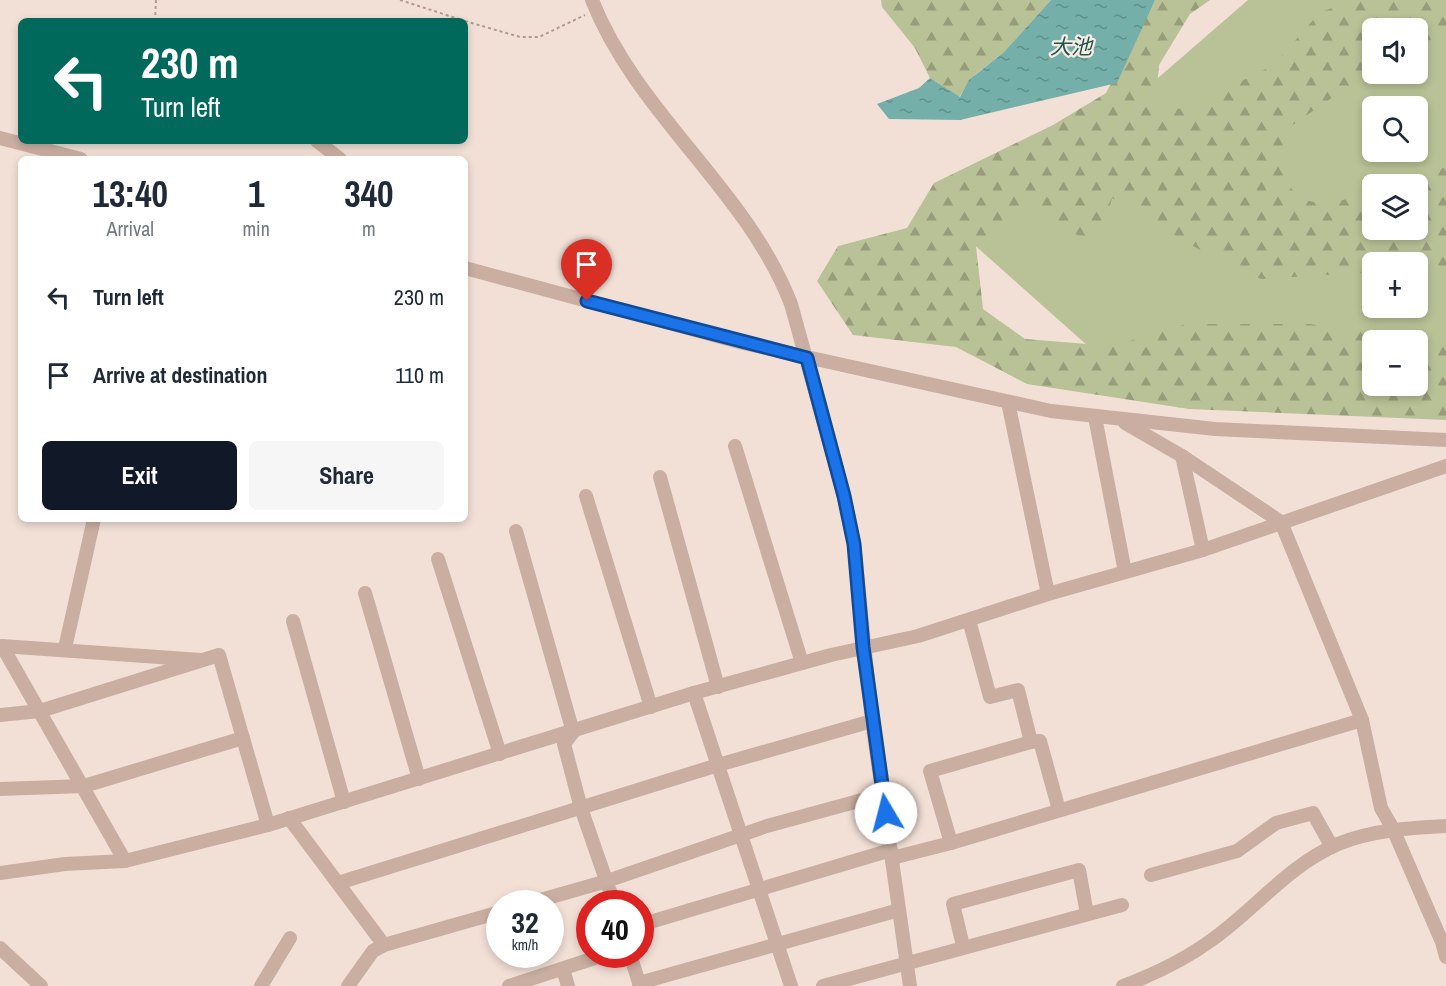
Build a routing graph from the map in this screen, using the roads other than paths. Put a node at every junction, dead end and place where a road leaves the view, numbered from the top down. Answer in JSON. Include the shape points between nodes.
{"nodes":[{"id":1,"x":594,"y":5,"type":"edge"},
{"id":2,"x":0,"y":138,"type":"edge"},
{"id":3,"x":18,"y":143,"type":"edge"},
{"id":4,"x":23,"y":144,"type":"edge"},
{"id":5,"x":321,"y":144,"type":"edge"},
{"id":6,"x":69,"y":156,"type":"edge"},
{"id":7,"x":336,"y":156,"type":"edge"},
{"id":8,"x":468,"y":269,"type":"edge"},
{"id":9,"x":807,"y":358,"type":"junction"},
{"id":10,"x":1008,"y":402,"type":"junction"},
{"id":11,"x":1095,"y":417,"type":"junction"},
{"id":12,"x":1120,"y":420,"type":"junction"},
{"id":13,"x":1446,"y":440,"type":"edge"},
{"id":14,"x":735,"y":446,"type":"dead end"},
{"id":15,"x":1182,"y":456,"type":"junction"},
{"id":16,"x":1446,"y":466,"type":"edge"},
{"id":17,"x":660,"y":477,"type":"dead end"},
{"id":18,"x":586,"y":496,"type":"dead end"},
{"id":19,"x":93,"y":522,"type":"edge"},
{"id":20,"x":1281,"y":522,"type":"junction"},
{"id":21,"x":516,"y":531,"type":"dead end"},
{"id":22,"x":1203,"y":550,"type":"junction"},
{"id":23,"x":438,"y":560,"type":"dead end"},
{"id":24,"x":1125,"y":572,"type":"junction"},
{"id":25,"x":365,"y":593,"type":"dead end"},
{"id":26,"x":1048,"y":594,"type":"junction"},
{"id":27,"x":969,"y":620,"type":"junction"},
{"id":28,"x":293,"y":621,"type":"dead end"},
{"id":29,"x":1,"y":646,"type":"edge"},
{"id":30,"x":863,"y":647,"type":"junction"},
{"id":31,"x":65,"y":648,"type":"junction"},
{"id":32,"x":201,"y":660,"type":"junction"},
{"id":33,"x":801,"y":663,"type":"junction"},
{"id":34,"x":718,"y":687,"type":"junction"},
{"id":35,"x":694,"y":693,"type":"junction"},
{"id":36,"x":651,"y":707,"type":"junction"},
{"id":37,"x":40,"y":711,"type":"junction"},
{"id":38,"x":0,"y":714,"type":"edge"},
{"id":39,"x":1362,"y":720,"type":"junction"},
{"id":40,"x":872,"y":721,"type":"junction"},
{"id":41,"x":573,"y":732,"type":"junction"},
{"id":42,"x":243,"y":738,"type":"junction"},
{"id":43,"x":1031,"y":742,"type":"junction"},
{"id":44,"x":500,"y":754,"type":"junction"},
{"id":45,"x":718,"y":765,"type":"junction"},
{"id":46,"x":419,"y":779,"type":"junction"},
{"id":47,"x":84,"y":786,"type":"junction"},
{"id":48,"x":0,"y":789,"type":"edge"},
{"id":49,"x":884,"y":794,"type":"junction"},
{"id":50,"x":345,"y":802,"type":"junction"},
{"id":51,"x":581,"y":808,"type":"junction"},
{"id":52,"x":1059,"y":810,"type":"junction"},
{"id":53,"x":290,"y":818,"type":"junction"},
{"id":54,"x":268,"y":825,"type":"junction"},
{"id":55,"x":1446,"y":826,"type":"edge"},
{"id":56,"x":1394,"y":829,"type":"junction"},
{"id":57,"x":741,"y":836,"type":"junction"},
{"id":58,"x":951,"y":843,"type":"junction"},
{"id":59,"x":1332,"y":847,"type":"junction"},
{"id":60,"x":891,"y":854,"type":"junction"},
{"id":61,"x":125,"y":861,"type":"junction"},
{"id":62,"x":0,"y":873,"type":"edge"},
{"id":63,"x":1151,"y":875,"type":"dead end"},
{"id":64,"x":607,"y":881,"type":"junction"},
{"id":65,"x":338,"y":883,"type":"junction"},
{"id":66,"x":759,"y":888,"type":"junction"},
{"id":67,"x":610,"y":890,"type":"edge"},
{"id":68,"x":564,"y":893,"type":"edge"},
{"id":69,"x":1122,"y":905,"type":"dead end"},
{"id":70,"x":899,"y":910,"type":"junction"},
{"id":71,"x":1087,"y":914,"type":"junction"},
{"id":72,"x":486,"y":916,"type":"edge"},
{"id":73,"x":654,"y":921,"type":"edge"},
{"id":74,"x":290,"y":938,"type":"dead end"},
{"id":75,"x":777,"y":943,"type":"junction"},
{"id":76,"x":384,"y":945,"type":"junction"},
{"id":77,"x":963,"y":946,"type":"junction"},
{"id":78,"x":0,"y":948,"type":"edge"},
{"id":79,"x":1446,"y":957,"type":"edge"},
{"id":80,"x":908,"y":963,"type":"junction"},
{"id":81,"x":576,"y":964,"type":"edge"},
{"id":82,"x":635,"y":968,"type":"edge"},
{"id":83,"x":562,"y":969,"type":"junction"},
{"id":84,"x":640,"y":985,"type":"edge"},
{"id":85,"x":41,"y":986,"type":"edge"},
{"id":86,"x":261,"y":986,"type":"edge"},
{"id":87,"x":348,"y":986,"type":"edge"},
{"id":88,"x":509,"y":986,"type":"edge"},
{"id":89,"x":568,"y":986,"type":"edge"},
{"id":90,"x":791,"y":986,"type":"edge"},
{"id":91,"x":823,"y":986,"type":"edge"},
{"id":92,"x":910,"y":986,"type":"edge"},
{"id":93,"x":1124,"y":986,"type":"edge"}],
"edges":[{"from":1,"to":9,"type":"street","via":[[630,70],[752,229],[771,260],[791,304]]},
{"from":2,"to":3,"type":"street"},
{"from":4,"to":6,"type":"street"},
{"from":5,"to":7,"type":"street"},
{"from":8,"to":9,"type":"street"},
{"from":9,"to":10,"type":"street"},
{"from":9,"to":30,"type":"street","via":[[854,544]]},
{"from":10,"to":11,"type":"street"},
{"from":10,"to":26,"type":"street"},
{"from":11,"to":12,"type":"street"},
{"from":11,"to":24,"type":"street"},
{"from":12,"to":13,"type":"street","via":[[1215,429]]},
{"from":12,"to":15,"type":"street"},
{"from":14,"to":33,"type":"street"},
{"from":15,"to":20,"type":"street"},
{"from":15,"to":22,"type":"street"},
{"from":16,"to":20,"type":"street"},
{"from":17,"to":34,"type":"street"},
{"from":18,"to":36,"type":"street"},
{"from":19,"to":31,"type":"street"},
{"from":20,"to":22,"type":"street"},
{"from":20,"to":39,"type":"street"},
{"from":21,"to":41,"type":"street"},
{"from":22,"to":24,"type":"street"},
{"from":23,"to":44,"type":"street"},
{"from":24,"to":26,"type":"street"},
{"from":25,"to":46,"type":"street"},
{"from":26,"to":27,"type":"street"},
{"from":27,"to":30,"type":"street"},
{"from":27,"to":43,"type":"street","via":[[990,697],[1018,690]]},
{"from":28,"to":50,"type":"street"},
{"from":29,"to":31,"type":"street"},
{"from":29,"to":37,"type":"street"},
{"from":30,"to":33,"type":"street"},
{"from":30,"to":40,"type":"street"},
{"from":31,"to":32,"type":"street"},
{"from":32,"to":37,"type":"street"},
{"from":32,"to":42,"type":"street","via":[[219,655]]},
{"from":33,"to":34,"type":"street"},
{"from":34,"to":35,"type":"street"},
{"from":35,"to":36,"type":"street"},
{"from":35,"to":45,"type":"street"},
{"from":36,"to":41,"type":"street"},
{"from":37,"to":38,"type":"street"},
{"from":37,"to":47,"type":"street"},
{"from":39,"to":52,"type":"street"},
{"from":39,"to":56,"type":"street","via":[[1381,808]]},
{"from":40,"to":45,"type":"street"},
{"from":40,"to":49,"type":"street"},
{"from":41,"to":44,"type":"street"},
{"from":41,"to":51,"type":"street","via":[[564,744]]},
{"from":42,"to":47,"type":"street"},
{"from":42,"to":54,"type":"street"},
{"from":43,"to":52,"type":"street","via":[[1040,741]]},
{"from":43,"to":58,"type":"street","via":[[930,771]]},
{"from":44,"to":46,"type":"street"},
{"from":45,"to":51,"type":"street"},
{"from":45,"to":57,"type":"street"},
{"from":46,"to":50,"type":"street"},
{"from":47,"to":48,"type":"street"},
{"from":47,"to":61,"type":"street"},
{"from":49,"to":57,"type":"street"},
{"from":49,"to":60,"type":"street"},
{"from":50,"to":53,"type":"street"},
{"from":51,"to":64,"type":"street"},
{"from":51,"to":65,"type":"street"},
{"from":52,"to":58,"type":"street"},
{"from":53,"to":54,"type":"street"},
{"from":53,"to":65,"type":"street"},
{"from":54,"to":61,"type":"street"},
{"from":55,"to":56,"type":"street"},
{"from":56,"to":59,"type":"street"},
{"from":56,"to":79,"type":"street"},
{"from":57,"to":64,"type":"street"},
{"from":57,"to":66,"type":"street"},
{"from":58,"to":60,"type":"street"},
{"from":59,"to":63,"type":"street","via":[[1313,813],[1276,823],[1237,851]]},
{"from":59,"to":93,"type":"street","via":[[1287,877],[1214,938],[1148,977]]},
{"from":60,"to":66,"type":"street"},
{"from":60,"to":70,"type":"street"},
{"from":61,"to":62,"type":"street"},
{"from":64,"to":67,"type":"street"},
{"from":64,"to":68,"type":"street"},
{"from":65,"to":76,"type":"street"},
{"from":66,"to":73,"type":"street"},
{"from":66,"to":75,"type":"street"},
{"from":69,"to":71,"type":"street"},
{"from":70,"to":75,"type":"street"},
{"from":70,"to":80,"type":"street"},
{"from":71,"to":77,"type":"street"},
{"from":71,"to":77,"type":"street","via":[[1079,870],[952,904]]},
{"from":72,"to":76,"type":"street"},
{"from":74,"to":86,"type":"street"},
{"from":75,"to":84,"type":"street"},
{"from":75,"to":90,"type":"street"},
{"from":76,"to":87,"type":"street","via":[[373,951]]},
{"from":77,"to":80,"type":"street"},
{"from":78,"to":85,"type":"street"},
{"from":80,"to":91,"type":"street"},
{"from":80,"to":92,"type":"street"},
{"from":81,"to":83,"type":"street"},
{"from":82,"to":84,"type":"street"},
{"from":83,"to":88,"type":"street"},
{"from":83,"to":89,"type":"street"}]}
